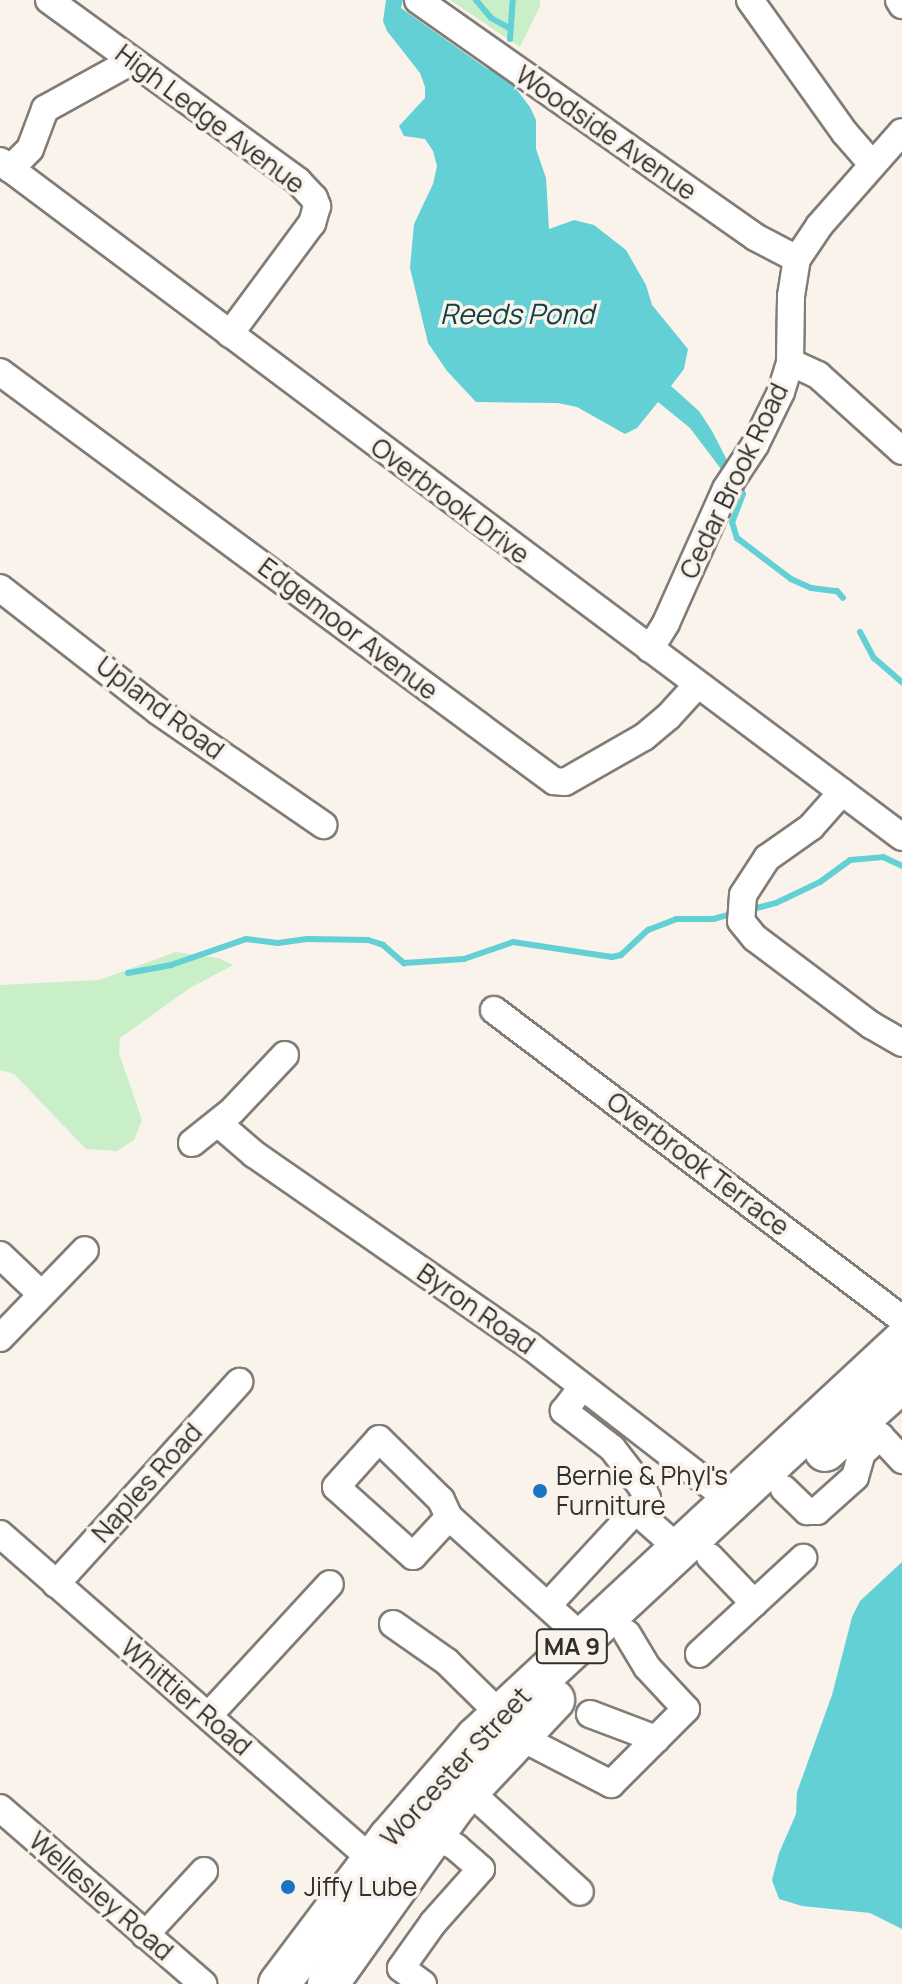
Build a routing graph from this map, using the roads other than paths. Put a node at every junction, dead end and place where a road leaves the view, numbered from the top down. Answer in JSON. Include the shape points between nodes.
{"nodes":[{"id":1,"x":49,"y":0,"type":"edge"},
{"id":2,"x":418,"y":0,"type":"edge"},
{"id":3,"x":750,"y":0,"type":"edge"},
{"id":4,"x":132,"y":61,"type":"junction"},
{"id":5,"x":902,"y":132,"type":"edge"},
{"id":6,"x":871,"y":163,"type":"junction"},
{"id":7,"x":5,"y":165,"type":"edge"},
{"id":8,"x":797,"y":259,"type":"junction"},
{"id":9,"x":230,"y":334,"type":"junction"},
{"id":10,"x":790,"y":362,"type":"junction"},
{"id":11,"x":0,"y":372,"type":"edge"},
{"id":12,"x":902,"y":451,"type":"edge"},
{"id":13,"x":3,"y":597,"type":"edge"},
{"id":14,"x":650,"y":649,"type":"junction"},
{"id":15,"x":697,"y":685,"type":"junction"},
{"id":16,"x":842,"y":792,"type":"junction"},
{"id":17,"x":323,"y":825,"type":"dead end"},
{"id":18,"x":902,"y":837,"type":"edge"},
{"id":19,"x":494,"y":1010,"type":"dead end"},
{"id":20,"x":902,"y":1043,"type":"edge"},
{"id":21,"x":285,"y":1055,"type":"dead end"},
{"id":22,"x":218,"y":1123,"type":"junction"},
{"id":23,"x":192,"y":1143,"type":"dead end"},
{"id":24,"x":85,"y":1250,"type":"dead end"},
{"id":25,"x":0,"y":1255,"type":"edge"},
{"id":26,"x":40,"y":1293,"type":"junction"},
{"id":27,"x":902,"y":1319,"type":"edge"},
{"id":28,"x":0,"y":1338,"type":"edge"},
{"id":29,"x":902,"y":1342,"type":"edge"},
{"id":30,"x":239,"y":1382,"type":"dead end"},
{"id":31,"x":902,"y":1382,"type":"edge"},
{"id":32,"x":582,"y":1387,"type":"junction"},
{"id":33,"x":627,"y":1421,"type":"junction"},
{"id":34,"x":871,"y":1427,"type":"junction"},
{"id":35,"x":609,"y":1445,"type":"junction"},
{"id":36,"x":902,"y":1460,"type":"edge"},
{"id":37,"x":784,"y":1489,"type":"junction"},
{"id":38,"x":731,"y":1501,"type":"junction"},
{"id":39,"x":636,"y":1511,"type":"junction"},
{"id":40,"x":449,"y":1517,"type":"junction"},
{"id":41,"x":0,"y":1534,"type":"edge"},
{"id":42,"x":694,"y":1553,"type":"junction"},
{"id":43,"x":803,"y":1558,"type":"dead end"},
{"id":44,"x":56,"y":1584,"type":"junction"},
{"id":45,"x":330,"y":1584,"type":"dead end"},
{"id":46,"x":754,"y":1603,"type":"junction"},
{"id":47,"x":549,"y":1604,"type":"junction"},
{"id":48,"x":393,"y":1624,"type":"dead end"},
{"id":49,"x":627,"y":1634,"type":"junction"},
{"id":50,"x":582,"y":1637,"type":"junction"},
{"id":51,"x":699,"y":1654,"type":"dead end"},
{"id":52,"x":590,"y":1714,"type":"dead end"},
{"id":53,"x":209,"y":1715,"type":"junction"},
{"id":54,"x":509,"y":1725,"type":"junction"},
{"id":55,"x":656,"y":1739,"type":"junction"},
{"id":56,"x":468,"y":1790,"type":"junction"},
{"id":57,"x":0,"y":1808,"type":"edge"},
{"id":58,"x":432,"y":1835,"type":"junction"},
{"id":59,"x":372,"y":1860,"type":"junction"},
{"id":60,"x":204,"y":1871,"type":"dead end"},
{"id":61,"x":580,"y":1892,"type":"dead end"},
{"id":62,"x":145,"y":1935,"type":"junction"},
{"id":63,"x":203,"y":1984,"type":"edge"},
{"id":64,"x":279,"y":1984,"type":"edge"},
{"id":65,"x":328,"y":1984,"type":"edge"},
{"id":66,"x":423,"y":1984,"type":"edge"}],
"edges":[{"from":1,"to":4,"type":"street","name":"High Ledge Avenue"},
{"from":2,"to":8,"type":"street","name":"Woodside Avenue","via":[[755,237]]},
{"from":3,"to":6,"type":"street"},
{"from":4,"to":7,"type":"street","via":[[45,109],[30,149]]},
{"from":4,"to":9,"type":"street","name":"High Ledge Avenue","via":[[298,181],[317,206],[312,223]]},
{"from":5,"to":6,"type":"street"},
{"from":6,"to":8,"type":"street"},
{"from":7,"to":9,"type":"street","name":"Overbrook Drive"},
{"from":8,"to":10,"type":"street","name":"Cedar Brook Road"},
{"from":9,"to":14,"type":"street","name":"Overbrook Drive"},
{"from":10,"to":12,"type":"street","via":[[818,375]]},
{"from":10,"to":14,"type":"street","name":"Cedar Brook Road","via":[[774,410],[726,489]]},
{"from":11,"to":15,"type":"street","name":"Edgemoor Avenue","via":[[554,781],[565,782],[644,737]]},
{"from":13,"to":17,"type":"street","name":"Upland Road"},
{"from":14,"to":15,"type":"street","name":"Overbrook Drive"},
{"from":15,"to":16,"type":"street","name":"Overbrook Drive"},
{"from":16,"to":18,"type":"street","name":"Overbrook Drive"},
{"from":16,"to":20,"type":"street","via":[[811,827],[767,858],[743,895],[741,921],[755,938]]},
{"from":19,"to":27,"type":"street","name":"Overbrook Terrace"},
{"from":21,"to":22,"type":"street"},
{"from":22,"to":23,"type":"street"},
{"from":22,"to":32,"type":"street","name":"Byron Road"},
{"from":24,"to":26,"type":"street"},
{"from":25,"to":26,"type":"street"},
{"from":26,"to":28,"type":"street"},
{"from":29,"to":38,"type":"highway","name":"Worcester Street","number":"MA 9"},
{"from":30,"to":44,"type":"street","name":"Naples Road"},
{"from":31,"to":34,"type":"highway","name":"Worcester Street","number":"MA 9"},
{"from":32,"to":33,"type":"street","name":"Byron Road"},
{"from":32,"to":35,"type":"street","via":[[564,1411]]},
{"from":33,"to":35,"type":"street"},
{"from":33,"to":38,"type":"street","name":"Byron Road"},
{"from":34,"to":36,"type":"street"},
{"from":34,"to":37,"type":"highway","name":"Worcester Street","number":"MA 9"},
{"from":34,"to":37,"type":"street","via":[[855,1477],[817,1511],[807,1511]]},
{"from":35,"to":39,"type":"street","via":[[647,1494]]},
{"from":37,"to":42,"type":"highway","name":"Worcester Street","number":"MA 9"},
{"from":38,"to":42,"type":"highway","name":"Worcester Street","number":"MA 9"},
{"from":39,"to":42,"type":"street"},
{"from":39,"to":47,"type":"street"},
{"from":40,"to":40,"type":"street","via":[[413,1556],[336,1487],[379,1439],[441,1500]]},
{"from":40,"to":47,"type":"street"},
{"from":41,"to":44,"type":"street","name":"Whittier Road"},
{"from":42,"to":46,"type":"street"},
{"from":42,"to":49,"type":"highway","name":"Worcester Street","number":"MA 9"},
{"from":42,"to":50,"type":"highway","name":"Worcester Street","number":"MA 9"},
{"from":43,"to":46,"type":"street"},
{"from":44,"to":53,"type":"street","name":"Whittier Road"},
{"from":45,"to":53,"type":"street"},
{"from":46,"to":51,"type":"street"},
{"from":47,"to":50,"type":"street"},
{"from":48,"to":54,"type":"street","via":[[447,1662]]},
{"from":49,"to":54,"type":"highway","name":"Worcester Street","number":"MA 9"},
{"from":49,"to":55,"type":"street","via":[[647,1667],[686,1709]]},
{"from":50,"to":54,"type":"highway","name":"Worcester Street","number":"MA 9"},
{"from":52,"to":55,"type":"street"},
{"from":53,"to":59,"type":"street","name":"Whittier Road"},
{"from":54,"to":55,"type":"street","via":[[611,1784]]},
{"from":54,"to":56,"type":"highway","name":"Worcester Street","number":"MA 9"},
{"from":54,"to":59,"type":"highway","name":"Worcester Street","number":"MA 9","via":[[430,1789]]},
{"from":56,"to":58,"type":"highway","name":"Worcester Street","number":"MA 9"},
{"from":56,"to":61,"type":"street"},
{"from":57,"to":62,"type":"street","name":"Wellesley Road"},
{"from":58,"to":65,"type":"highway","name":"Worcester Street","number":"MA 9"},
{"from":58,"to":66,"type":"street","via":[[481,1869],[401,1968]]},
{"from":59,"to":64,"type":"highway","name":"Worcester Street","number":"MA 9"},
{"from":60,"to":62,"type":"street"},
{"from":62,"to":63,"type":"street","name":"Wellesley Road"}]}
